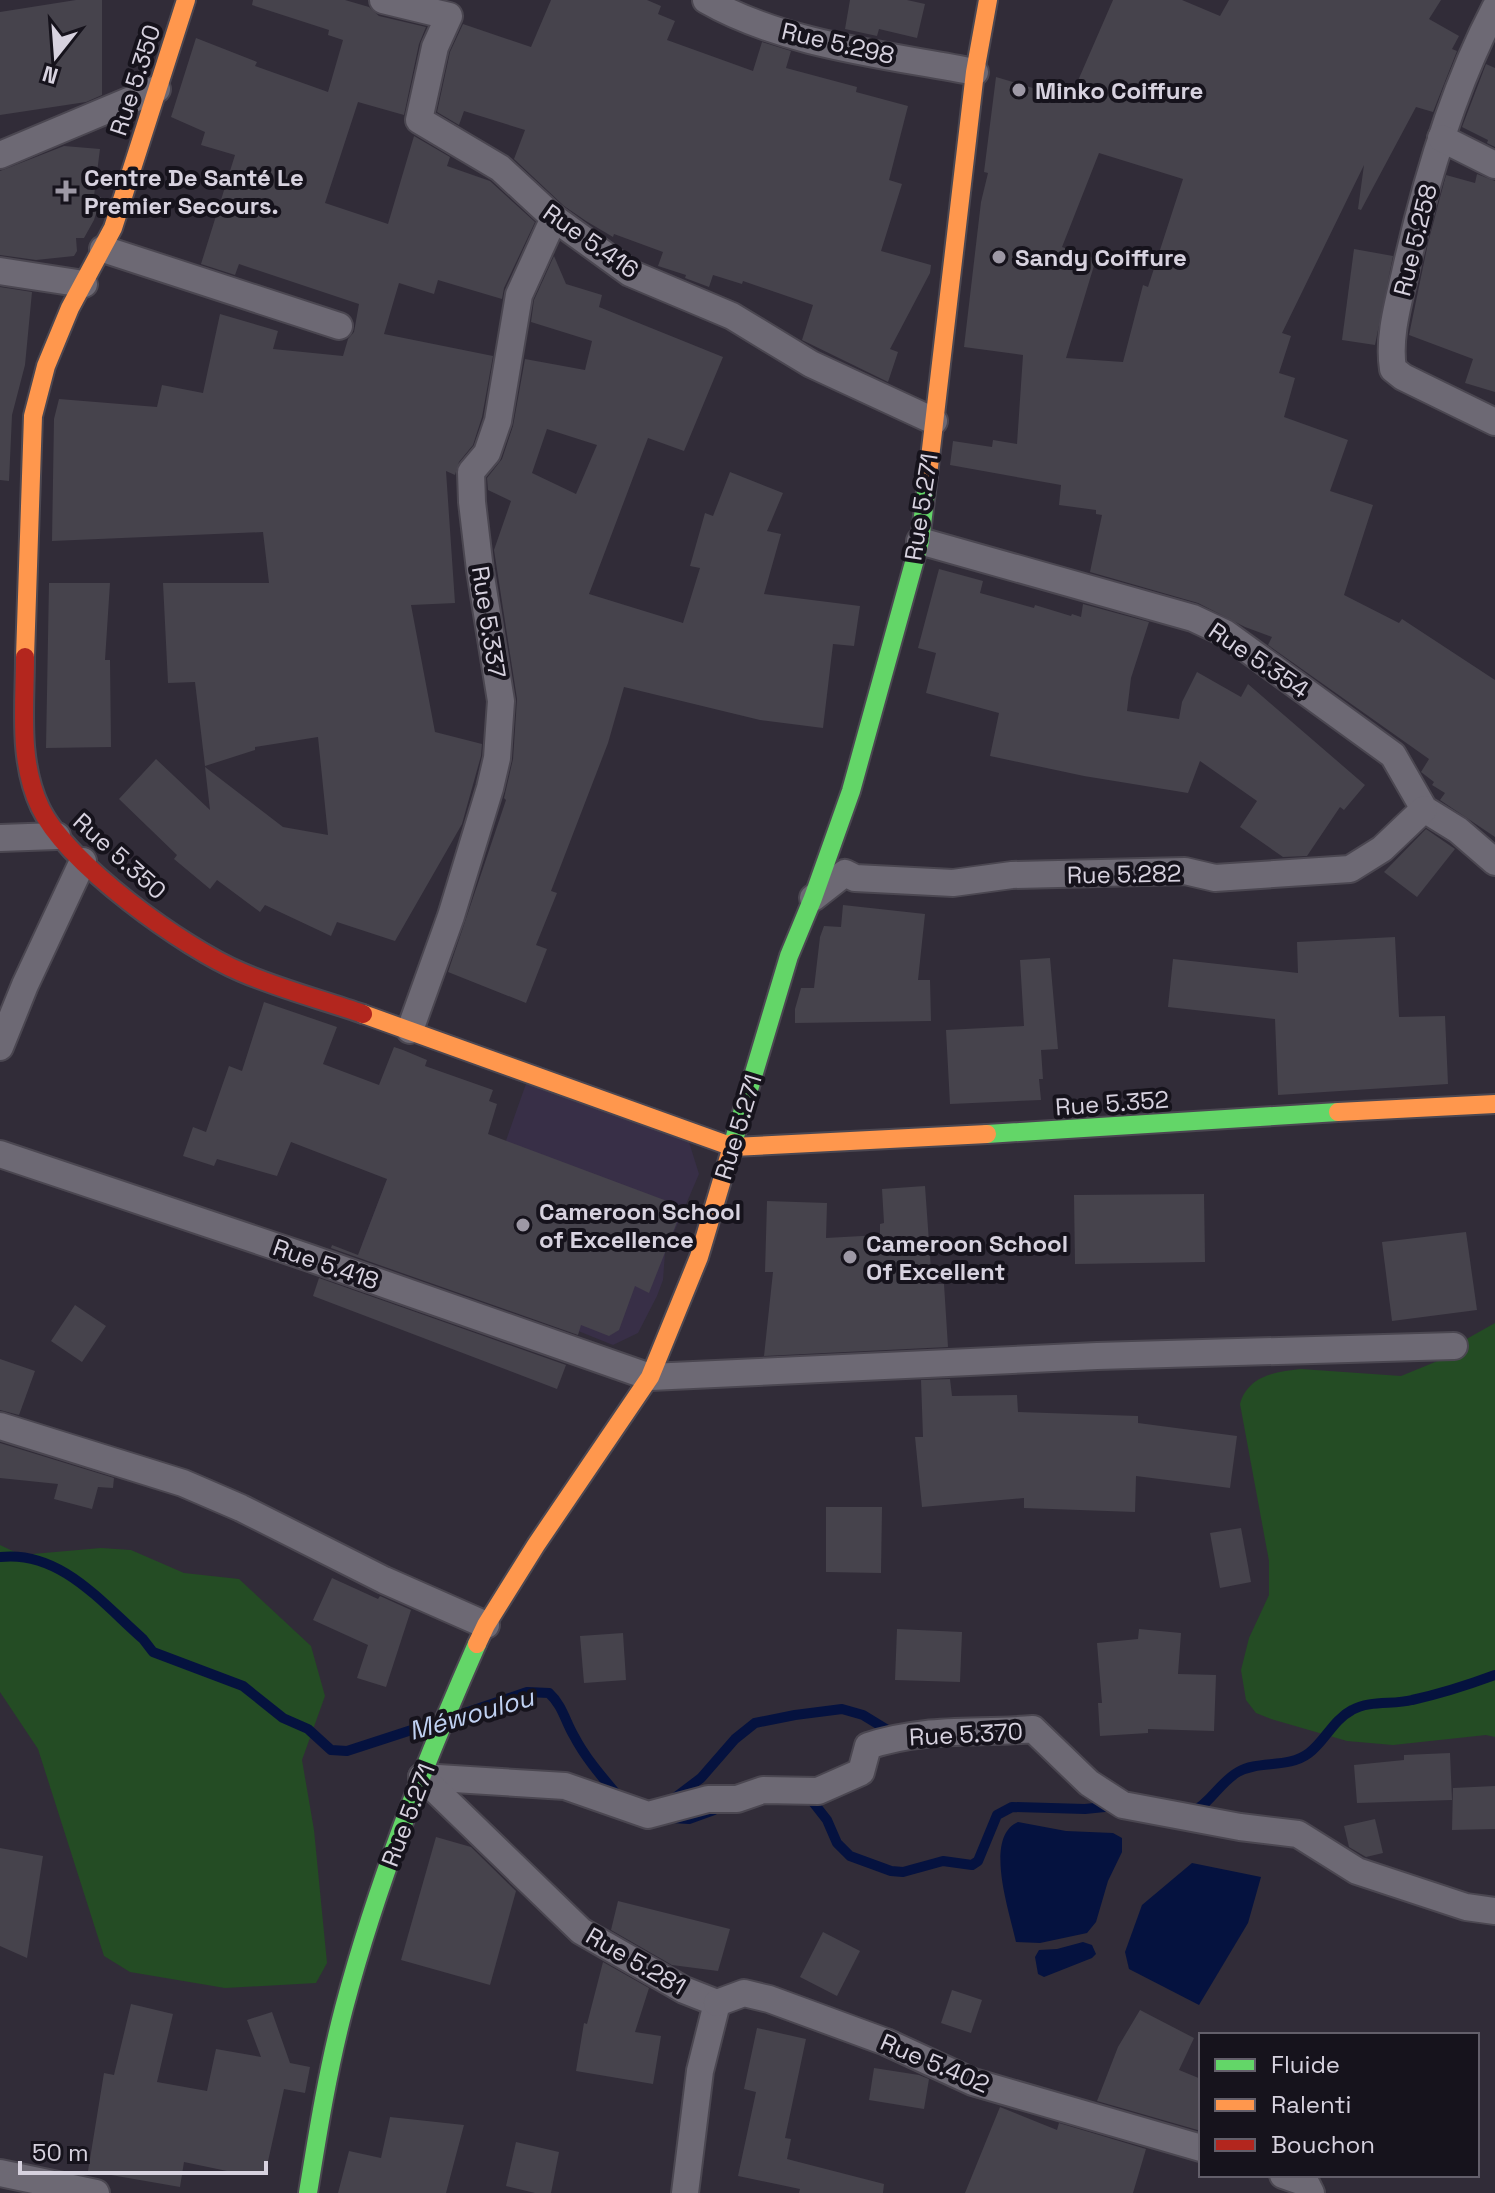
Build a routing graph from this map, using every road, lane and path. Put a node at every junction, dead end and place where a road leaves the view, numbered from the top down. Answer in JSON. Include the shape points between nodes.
{"nodes":[{"id":1,"x":186,"y":0,"type":"edge"},
{"id":2,"x":383,"y":0,"type":"edge"},
{"id":3,"x":706,"y":0,"type":"edge"},
{"id":4,"x":988,"y":0,"type":"edge"},
{"id":5,"x":1495,"y":8,"type":"edge"},
{"id":6,"x":975,"y":72,"type":"junction"},
{"id":7,"x":157,"y":89,"type":"junction"},
{"id":8,"x":1441,"y":138,"type":"junction"},
{"id":9,"x":0,"y":155,"type":"edge"},
{"id":10,"x":1495,"y":165,"type":"edge"},
{"id":11,"x":554,"y":218,"type":"junction"},
{"id":12,"x":103,"y":249,"type":"junction"},
{"id":13,"x":0,"y":271,"type":"edge"},
{"id":14,"x":84,"y":284,"type":"junction"},
{"id":15,"x":339,"y":326,"type":"dead end"},
{"id":16,"x":934,"y":421,"type":"junction"},
{"id":17,"x":1495,"y":422,"type":"edge"},
{"id":18,"x":920,"y":541,"type":"junction"},
{"id":19,"x":1424,"y":809,"type":"junction"},
{"id":20,"x":57,"y":836,"type":"junction"},
{"id":21,"x":0,"y":838,"type":"edge"},
{"id":22,"x":83,"y":861,"type":"junction"},
{"id":23,"x":1495,"y":862,"type":"edge"},
{"id":24,"x":813,"y":898,"type":"junction"},
{"id":25,"x":410,"y":1030,"type":"junction"},
{"id":26,"x":0,"y":1047,"type":"edge"},
{"id":27,"x":1495,"y":1104,"type":"edge"},
{"id":28,"x":733,"y":1147,"type":"junction"},
{"id":29,"x":0,"y":1154,"type":"edge"},
{"id":30,"x":1454,"y":1346,"type":"dead end"},
{"id":31,"x":650,"y":1377,"type":"junction"},
{"id":32,"x":0,"y":1426,"type":"edge"},
{"id":33,"x":486,"y":1625,"type":"junction"},
{"id":34,"x":422,"y":1777,"type":"junction"},
{"id":35,"x":1495,"y":1911,"type":"edge"},
{"id":36,"x":717,"y":2003,"type":"junction"},
{"id":37,"x":1199,"y":2147,"type":"edge"},
{"id":38,"x":0,"y":2173,"type":"edge"},
{"id":39,"x":96,"y":2193,"type":"edge"},
{"id":40,"x":308,"y":2193,"type":"edge"},
{"id":41,"x":685,"y":2193,"type":"edge"}],
"edges":[{"from":1,"to":7,"type":"street","name":"Rue 5.350"},
{"from":2,"to":11,"type":"street","name":"Rue 5.416","via":[[449,16],[435,47],[419,120],[500,168]]},
{"from":3,"to":6,"type":"street","name":"Rue 5.298","via":[[762,26]]},
{"from":4,"to":6,"type":"street","name":"Rue 5.271"},
{"from":5,"to":8,"type":"street","name":"Rue 5.258"},
{"from":6,"to":16,"type":"street","name":"Rue 5.271"},
{"from":7,"to":9,"type":"street"},
{"from":7,"to":12,"type":"street","name":"Rue 5.350"},
{"from":8,"to":10,"type":"street"},
{"from":8,"to":17,"type":"street","name":"Rue 5.258","via":[[1400,296],[1393,369]]},
{"from":11,"to":16,"type":"street","name":"Rue 5.416","via":[[630,273],[732,316],[811,364]]},
{"from":11,"to":25,"type":"street","name":"Rue 5.337","via":[[519,295],[498,421],[487,453],[471,472],[501,701],[497,758],[451,916]]},
{"from":12,"to":14,"type":"street","name":"Rue 5.350"},
{"from":12,"to":15,"type":"street"},
{"from":13,"to":14,"type":"street"},
{"from":14,"to":20,"type":"street","name":"Rue 5.350","via":[[46,366],[33,416],[24,744],[40,807]]},
{"from":16,"to":18,"type":"street","name":"Rue 5.271"},
{"from":18,"to":19,"type":"street","name":"Rue 5.354","via":[[1193,618],[1225,633],[1393,755]]},
{"from":18,"to":24,"type":"street","name":"Rue 5.271","via":[[851,791]]},
{"from":19,"to":23,"type":"street","name":"Rue 5.354"},
{"from":19,"to":24,"type":"street","name":"Rue 5.282","via":[[1382,849],[1350,869],[1215,878],[1185,871],[1012,875],[953,883],[855,878],[845,873]]},
{"from":20,"to":21,"type":"street"},
{"from":20,"to":22,"type":"street","name":"Rue 5.350"},
{"from":22,"to":25,"type":"street","name":"Rue 5.350","via":[[184,941],[240,972]]},
{"from":22,"to":26,"type":"street"},
{"from":24,"to":28,"type":"street","name":"Rue 5.271","via":[[789,956]]},
{"from":25,"to":28,"type":"street","name":"Rue 5.350"},
{"from":27,"to":28,"type":"street","name":"Rue 5.352"},
{"from":28,"to":31,"type":"street","name":"Rue 5.271","via":[[699,1257]]},
{"from":29,"to":31,"type":"street","name":"Rue 5.418"},
{"from":30,"to":31,"type":"street"},
{"from":31,"to":33,"type":"street","name":"Rue 5.271"},
{"from":32,"to":33,"type":"street","via":[[183,1483]]},
{"from":33,"to":34,"type":"street","name":"Rue 5.271"},
{"from":34,"to":35,"type":"street","name":"Rue 5.370","via":[[565,1786],[648,1815],[763,1790],[818,1791],[861,1772],[868,1746],[890,1739],[939,1731],[1033,1729],[1089,1783],[1123,1805],[1298,1834],[1357,1871],[1466,1907]]},
{"from":34,"to":36,"type":"street","name":"Rue 5.281","via":[[581,1931]]},
{"from":34,"to":40,"type":"street","name":"Rue 5.271","via":[[387,1868],[344,2009]]},
{"from":36,"to":37,"type":"street","name":"Rue 5.402","via":[[744,1993],[769,1999],[886,2042],[973,2082]]},
{"from":36,"to":41,"type":"street","name":"Rue 5.281","via":[[700,2071]]},
{"from":38,"to":39,"type":"street"}]}
